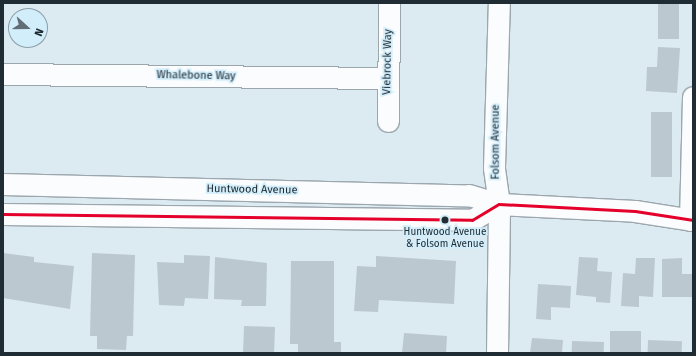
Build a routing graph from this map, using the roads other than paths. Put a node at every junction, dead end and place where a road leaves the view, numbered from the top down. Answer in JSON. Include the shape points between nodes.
{"nodes":[{"id":1,"x":389,"y":3,"type":"edge"},
{"id":2,"x":499,"y":3,"type":"edge"},
{"id":3,"x":3,"y":74,"type":"edge"},
{"id":4,"x":388,"y":78,"type":"junction"},
{"id":5,"x":693,"y":97,"type":"edge"},
{"id":6,"x":388,"y":121,"type":"dead end"},
{"id":7,"x":3,"y":184,"type":"edge"},
{"id":8,"x":499,"y":204,"type":"junction"},
{"id":9,"x":3,"y":214,"type":"edge"},
{"id":10,"x":691,"y":220,"type":"edge"},
{"id":11,"x":497,"y":353,"type":"edge"}],
"edges":[{"from":1,"to":4,"type":"street","name":"Viebrock Way"},
{"from":2,"to":8,"type":"street","name":"Folsom Avenue","via":[[494,167]]},
{"from":3,"to":4,"type":"street","name":"Whalebone Way"},
{"from":4,"to":6,"type":"street","name":"Viebrock Way"},
{"from":5,"to":10,"type":"street"},
{"from":7,"to":8,"type":"street","name":"Huntwood Avenue","via":[[469,195]]},
{"from":8,"to":9,"type":"street","via":[[472,220]]},
{"from":8,"to":10,"type":"street","name":"Huntwood Avenue","via":[[635,211]]},
{"from":8,"to":11,"type":"street","name":"Folsom Avenue"}]}
